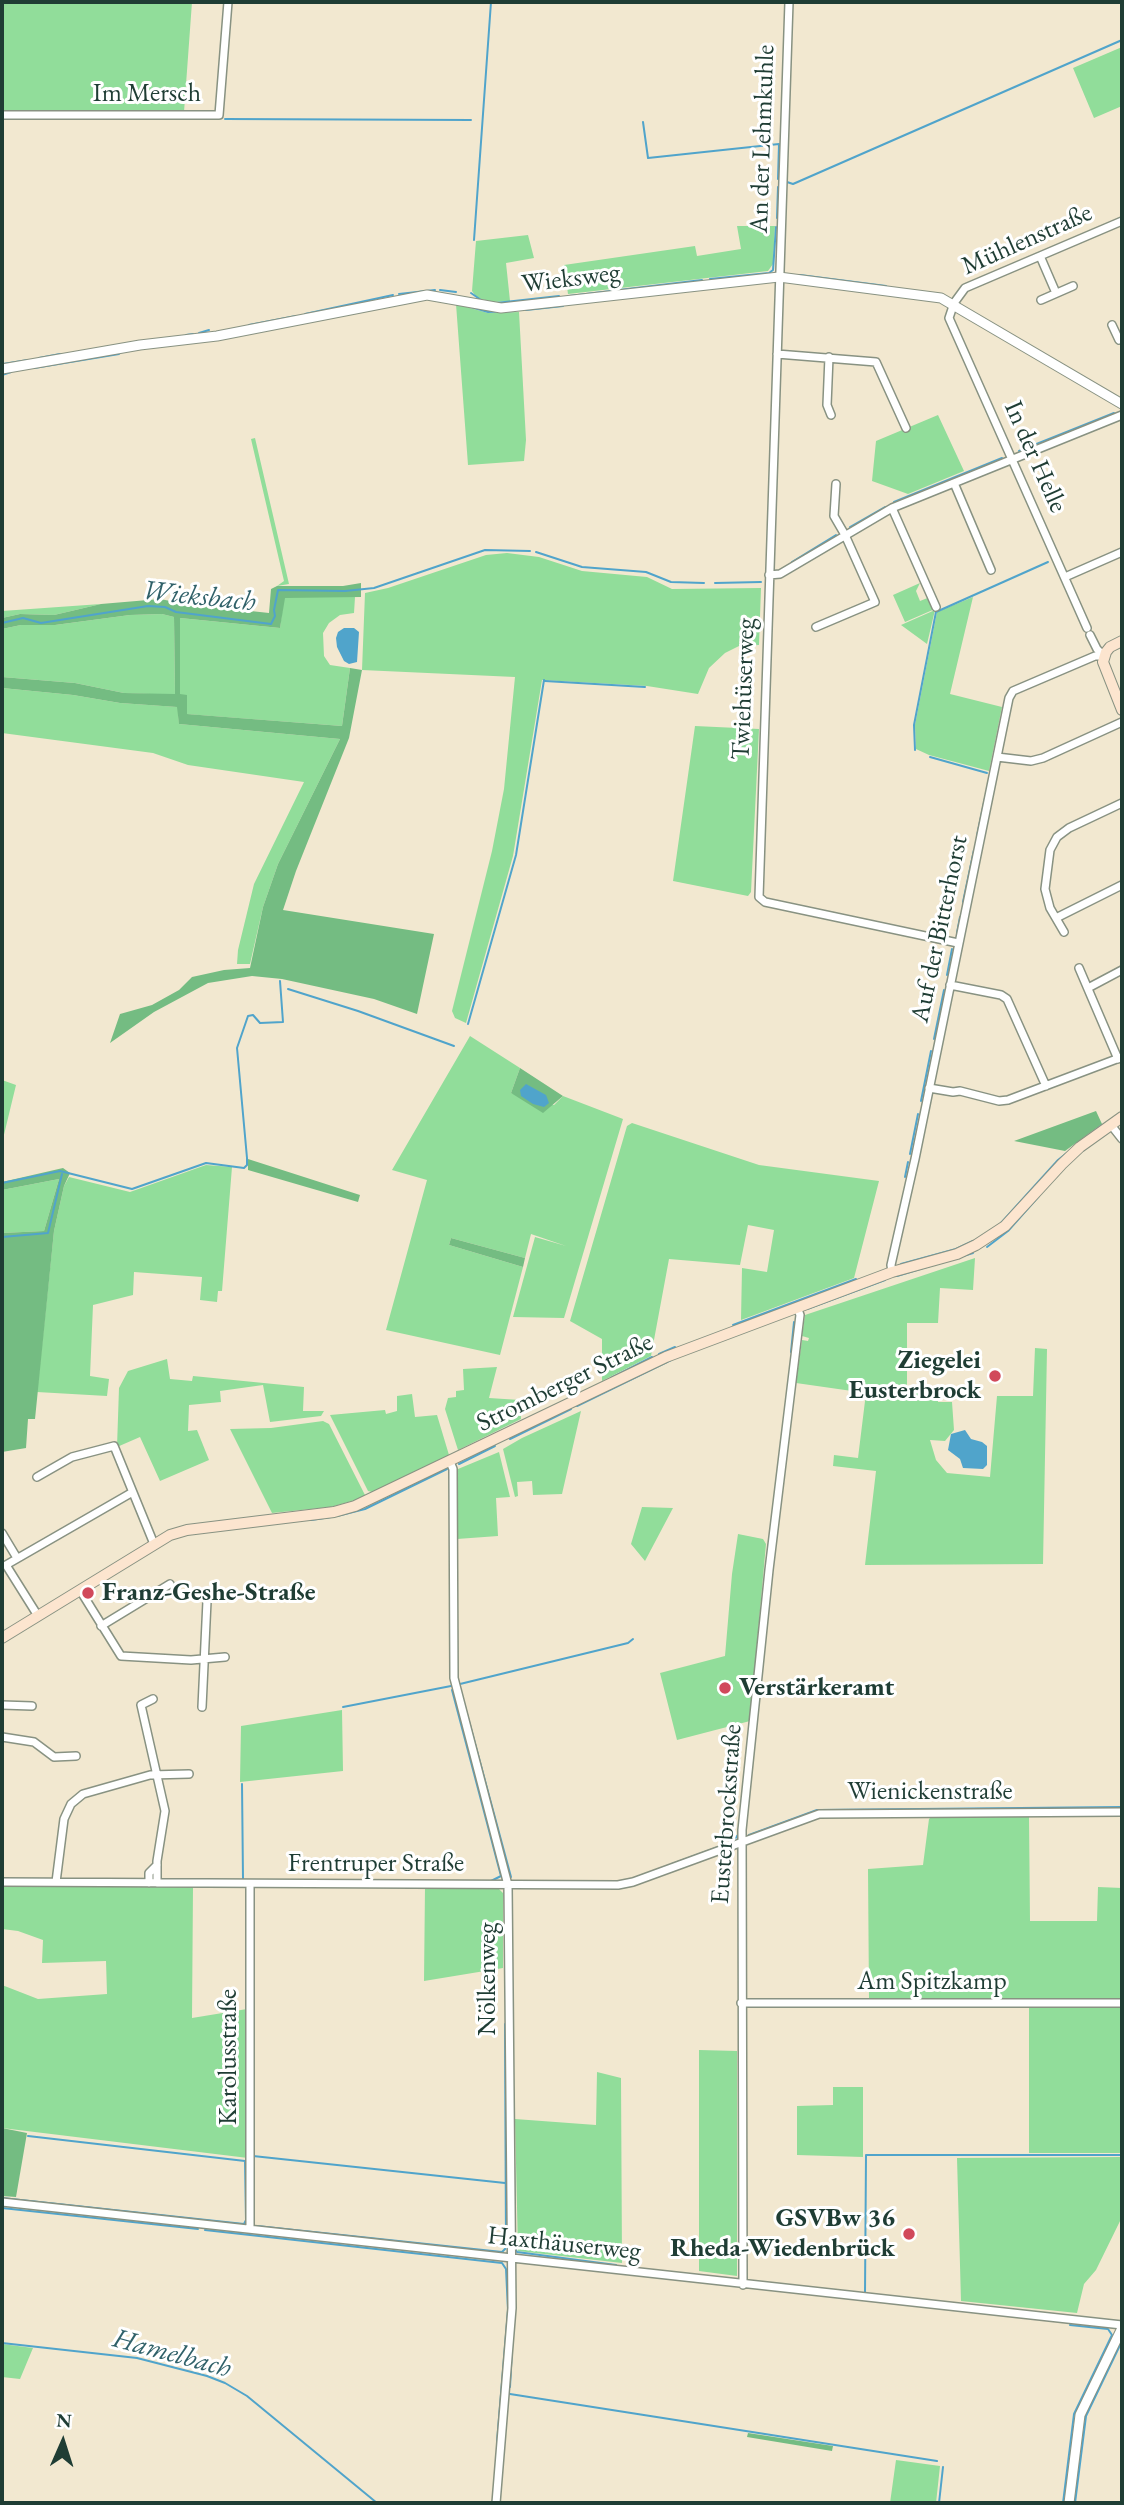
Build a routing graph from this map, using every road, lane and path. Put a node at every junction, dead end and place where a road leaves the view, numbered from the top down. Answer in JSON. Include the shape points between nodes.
{"nodes":[{"id":1,"x":228,"y":2,"type":"edge"},
{"id":2,"x":789,"y":2,"type":"edge"},
{"id":3,"x":2,"y":115,"type":"edge"},
{"id":4,"x":1122,"y":221,"type":"edge"},
{"id":5,"x":1040,"y":256,"type":"junction"},
{"id":6,"x":779,"y":277,"type":"junction"},
{"id":7,"x":1073,"y":286,"type":"dead end"},
{"id":8,"x":1056,"y":293,"type":"junction"},
{"id":9,"x":1041,"y":300,"type":"dead end"},
{"id":10,"x":954,"y":303,"type":"junction"},
{"id":11,"x":1112,"y":325,"type":"dead end"},
{"id":12,"x":1122,"y":338,"type":"edge"},
{"id":13,"x":777,"y":354,"type":"junction"},
{"id":14,"x":829,"y":357,"type":"junction"},
{"id":15,"x":2,"y":369,"type":"edge"},
{"id":16,"x":1122,"y":404,"type":"edge"},
{"id":17,"x":831,"y":415,"type":"dead end"},
{"id":18,"x":1122,"y":415,"type":"edge"},
{"id":19,"x":906,"y":428,"type":"dead end"},
{"id":20,"x":1013,"y":459,"type":"junction"},
{"id":21,"x":954,"y":483,"type":"junction"},
{"id":22,"x":836,"y":484,"type":"dead end"},
{"id":23,"x":892,"y":508,"type":"junction"},
{"id":24,"x":845,"y":535,"type":"junction"},
{"id":25,"x":1122,"y":552,"type":"edge"},
{"id":26,"x":992,"y":570,"type":"dead end"},
{"id":27,"x":769,"y":575,"type":"junction"},
{"id":28,"x":1065,"y":577,"type":"junction"},
{"id":29,"x":936,"y":607,"type":"dead end"},
{"id":30,"x":816,"y":627,"type":"dead end"},
{"id":31,"x":1122,"y":642,"type":"edge"},
{"id":32,"x":1104,"y":656,"type":"junction"},
{"id":33,"x":1122,"y":710,"type":"edge"},
{"id":34,"x":1122,"y":722,"type":"edge"},
{"id":35,"x":997,"y":757,"type":"junction"},
{"id":36,"x":1122,"y":803,"type":"edge"},
{"id":37,"x":1122,"y":885,"type":"edge"},
{"id":38,"x":1058,"y":917,"type":"junction"},
{"id":39,"x":1064,"y":932,"type":"dead end"},
{"id":40,"x":958,"y":943,"type":"junction"},
{"id":41,"x":1079,"y":968,"type":"dead end"},
{"id":42,"x":1122,"y":970,"type":"edge"},
{"id":43,"x":950,"y":985,"type":"junction"},
{"id":44,"x":1088,"y":988,"type":"junction"},
{"id":45,"x":1120,"y":1058,"type":"edge"},
{"id":46,"x":1046,"y":1086,"type":"junction"},
{"id":47,"x":929,"y":1088,"type":"junction"},
{"id":48,"x":1122,"y":1117,"type":"edge"},
{"id":49,"x":1111,"y":1125,"type":"junction"},
{"id":50,"x":1122,"y":1139,"type":"edge"},
{"id":51,"x":892,"y":1272,"type":"junction"},
{"id":52,"x":797,"y":1307,"type":"junction"},
{"id":53,"x":450,"y":1461,"type":"junction"},
{"id":54,"x":37,"y":1478,"type":"dead end"},
{"id":55,"x":131,"y":1493,"type":"junction"},
{"id":56,"x":2,"y":1533,"type":"edge"},
{"id":57,"x":154,"y":1544,"type":"junction"},
{"id":58,"x":18,"y":1558,"type":"junction"},
{"id":59,"x":170,"y":1584,"type":"dead end"},
{"id":60,"x":80,"y":1590,"type":"junction"},
{"id":61,"x":207,"y":1601,"type":"dead end"},
{"id":62,"x":37,"y":1616,"type":"junction"},
{"id":63,"x":102,"y":1626,"type":"junction"},
{"id":64,"x":2,"y":1638,"type":"edge"},
{"id":65,"x":225,"y":1657,"type":"dead end"},
{"id":66,"x":205,"y":1658,"type":"junction"},
{"id":67,"x":153,"y":1699,"type":"dead end"},
{"id":68,"x":2,"y":1704,"type":"edge"},
{"id":69,"x":32,"y":1706,"type":"dead end"},
{"id":70,"x":202,"y":1707,"type":"dead end"},
{"id":71,"x":2,"y":1737,"type":"edge"},
{"id":72,"x":76,"y":1756,"type":"dead end"},
{"id":73,"x":189,"y":1773,"type":"dead end"},
{"id":74,"x":157,"y":1774,"type":"junction"},
{"id":75,"x":1122,"y":1812,"type":"edge"},
{"id":76,"x":742,"y":1842,"type":"junction"},
{"id":77,"x":2,"y":1882,"type":"edge"},
{"id":78,"x":56,"y":1882,"type":"junction"},
{"id":79,"x":153,"y":1883,"type":"junction"},
{"id":80,"x":250,"y":1885,"type":"junction"},
{"id":81,"x":508,"y":1885,"type":"junction"},
{"id":82,"x":741,"y":2003,"type":"junction"},
{"id":83,"x":1122,"y":2003,"type":"edge"},
{"id":84,"x":2,"y":2202,"type":"edge"},
{"id":85,"x":250,"y":2229,"type":"junction"},
{"id":86,"x":511,"y":2259,"type":"junction"},
{"id":87,"x":743,"y":2285,"type":"junction"},
{"id":88,"x":1122,"y":2327,"type":"edge"},
{"id":89,"x":496,"y":2503,"type":"edge"},
{"id":90,"x":1069,"y":2503,"type":"edge"}],
"edges":[{"from":1,"to":3,"type":"street","name":"Im Mersch","via":[[219,115]]},
{"from":2,"to":6,"type":"street","name":"An der Lehmkuhle"},
{"from":4,"to":5,"type":"street","name":"Mühlenstraße"},
{"from":5,"to":8,"type":"street"},
{"from":5,"to":10,"type":"street","name":"Mühlenstraße","via":[[965,288]]},
{"from":6,"to":10,"type":"street","name":"Wieksweg","via":[[927,294]]},
{"from":6,"to":13,"type":"street","name":"Twiehüserweg"},
{"from":6,"to":15,"type":"street","name":"Wieksweg","via":[[501,308],[427,295],[217,336]]},
{"from":7,"to":8,"type":"street"},
{"from":8,"to":9,"type":"street"},
{"from":10,"to":16,"type":"street","name":"Wieksweg"},
{"from":10,"to":20,"type":"street","name":"In der Helle","via":[[950,318]]},
{"from":11,"to":12,"type":"street","via":[[1119,340]]},
{"from":13,"to":14,"type":"street"},
{"from":13,"to":27,"type":"street","name":"Twiehüserweg"},
{"from":14,"to":17,"type":"street","via":[[827,405]]},
{"from":14,"to":19,"type":"street","via":[[876,362]]},
{"from":18,"to":20,"type":"street"},
{"from":20,"to":21,"type":"street"},
{"from":20,"to":28,"type":"street","name":"In der Helle"},
{"from":21,"to":23,"type":"street"},
{"from":21,"to":26,"type":"street"},
{"from":22,"to":24,"type":"street","via":[[834,516]]},
{"from":23,"to":24,"type":"street"},
{"from":23,"to":29,"type":"street"},
{"from":24,"to":27,"type":"street","via":[[780,574]]},
{"from":24,"to":30,"type":"street","via":[[874,603]]},
{"from":25,"to":28,"type":"street"},
{"from":27,"to":40,"type":"street","name":"Twiehüserweg","via":[[759,897],[765,902]]},
{"from":28,"to":32,"type":"street","name":"In der Helle","via":[[1088,632]]},
{"from":31,"to":32,"type":"main road"},
{"from":32,"to":33,"type":"main road","via":[[1104,668]]},
{"from":32,"to":35,"type":"street","name":"Auf der Bitterhorst","via":[[1013,691]]},
{"from":34,"to":35,"type":"street","via":[[1043,758]]},
{"from":35,"to":40,"type":"street","name":"Auf der Bitterhorst"},
{"from":36,"to":38,"type":"street","via":[[1057,837],[1050,850],[1045,890]]},
{"from":37,"to":38,"type":"street"},
{"from":38,"to":39,"type":"street"},
{"from":40,"to":43,"type":"street","name":"Auf der Bitterhorst"},
{"from":41,"to":44,"type":"street"},
{"from":42,"to":44,"type":"street"},
{"from":43,"to":46,"type":"street","via":[[1007,999]]},
{"from":43,"to":47,"type":"street","name":"Auf der Bitterhorst"},
{"from":44,"to":45,"type":"street"},
{"from":45,"to":46,"type":"street"},
{"from":46,"to":47,"type":"street","via":[[999,1101]]},
{"from":47,"to":51,"type":"street","name":"Auf der Bitterhorst"},
{"from":48,"to":49,"type":"main road","name":"Stromberger Straße"},
{"from":49,"to":50,"type":"street"},
{"from":49,"to":51,"type":"main road","name":"Stromberger Straße","via":[[1062,1164],[991,1237],[957,1254]]},
{"from":51,"to":52,"type":"main road","name":"Stromberger Straße"},
{"from":52,"to":53,"type":"main road","name":"Stromberger Straße","via":[[658,1360]]},
{"from":52,"to":76,"type":"street","name":"Eusterbrockstraße","via":[[800,1315]]},
{"from":53,"to":57,"type":"main road","name":"Stromberger Straße","via":[[334,1512],[187,1530]]},
{"from":53,"to":81,"type":"street","name":"Nölkenweg","via":[[454,1678]]},
{"from":54,"to":55,"type":"street","via":[[72,1457],[114,1446]]},
{"from":55,"to":57,"type":"street"},
{"from":55,"to":58,"type":"street"},
{"from":56,"to":58,"type":"street"},
{"from":57,"to":60,"type":"main road","name":"Stromberger Straße"},
{"from":58,"to":62,"type":"street","via":[[6,1565]]},
{"from":59,"to":63,"type":"street"},
{"from":60,"to":62,"type":"main road","name":"Stromberger Straße"},
{"from":60,"to":63,"type":"street"},
{"from":61,"to":66,"type":"street"},
{"from":62,"to":64,"type":"main road","name":"Stromberger Straße"},
{"from":63,"to":66,"type":"street","via":[[121,1656]]},
{"from":65,"to":66,"type":"street"},
{"from":66,"to":70,"type":"street"},
{"from":67,"to":74,"type":"street","via":[[141,1705]]},
{"from":68,"to":69,"type":"street"},
{"from":71,"to":72,"type":"street","via":[[34,1742],[54,1757]]},
{"from":73,"to":74,"type":"street"},
{"from":74,"to":78,"type":"street","via":[[83,1794],[71,1804],[64,1819]]},
{"from":74,"to":79,"type":"street","via":[[165,1811]]},
{"from":75,"to":76,"type":"street","name":"Wienickenstraße","via":[[819,1814]]},
{"from":76,"to":81,"type":"street","name":"Frentruper Straße","via":[[618,1885]]},
{"from":76,"to":82,"type":"street","name":"Eusterbrockstraße"},
{"from":77,"to":78,"type":"street","name":"Frentruper Straße"},
{"from":78,"to":79,"type":"street","name":"Frentruper Straße"},
{"from":79,"to":80,"type":"street","name":"Frentruper Straße"},
{"from":80,"to":81,"type":"street","name":"Frentruper Straße"},
{"from":80,"to":85,"type":"street","name":"Karolusstraße"},
{"from":81,"to":86,"type":"street","name":"Nölkenweg"},
{"from":82,"to":83,"type":"street","name":"Am Spitzkamp"},
{"from":82,"to":87,"type":"street","name":"Eusterbrockstraße"},
{"from":84,"to":85,"type":"street","name":"Haxthäuserweg"},
{"from":85,"to":86,"type":"street","name":"Haxthäuserweg"},
{"from":86,"to":87,"type":"street","name":"Haxthäuserweg"},
{"from":86,"to":89,"type":"street","name":"Nölkenweg","via":[[512,2308]]},
{"from":87,"to":88,"type":"street","name":"Haxthäuserweg"},
{"from":88,"to":90,"type":"street","via":[[1080,2415]]}]}
